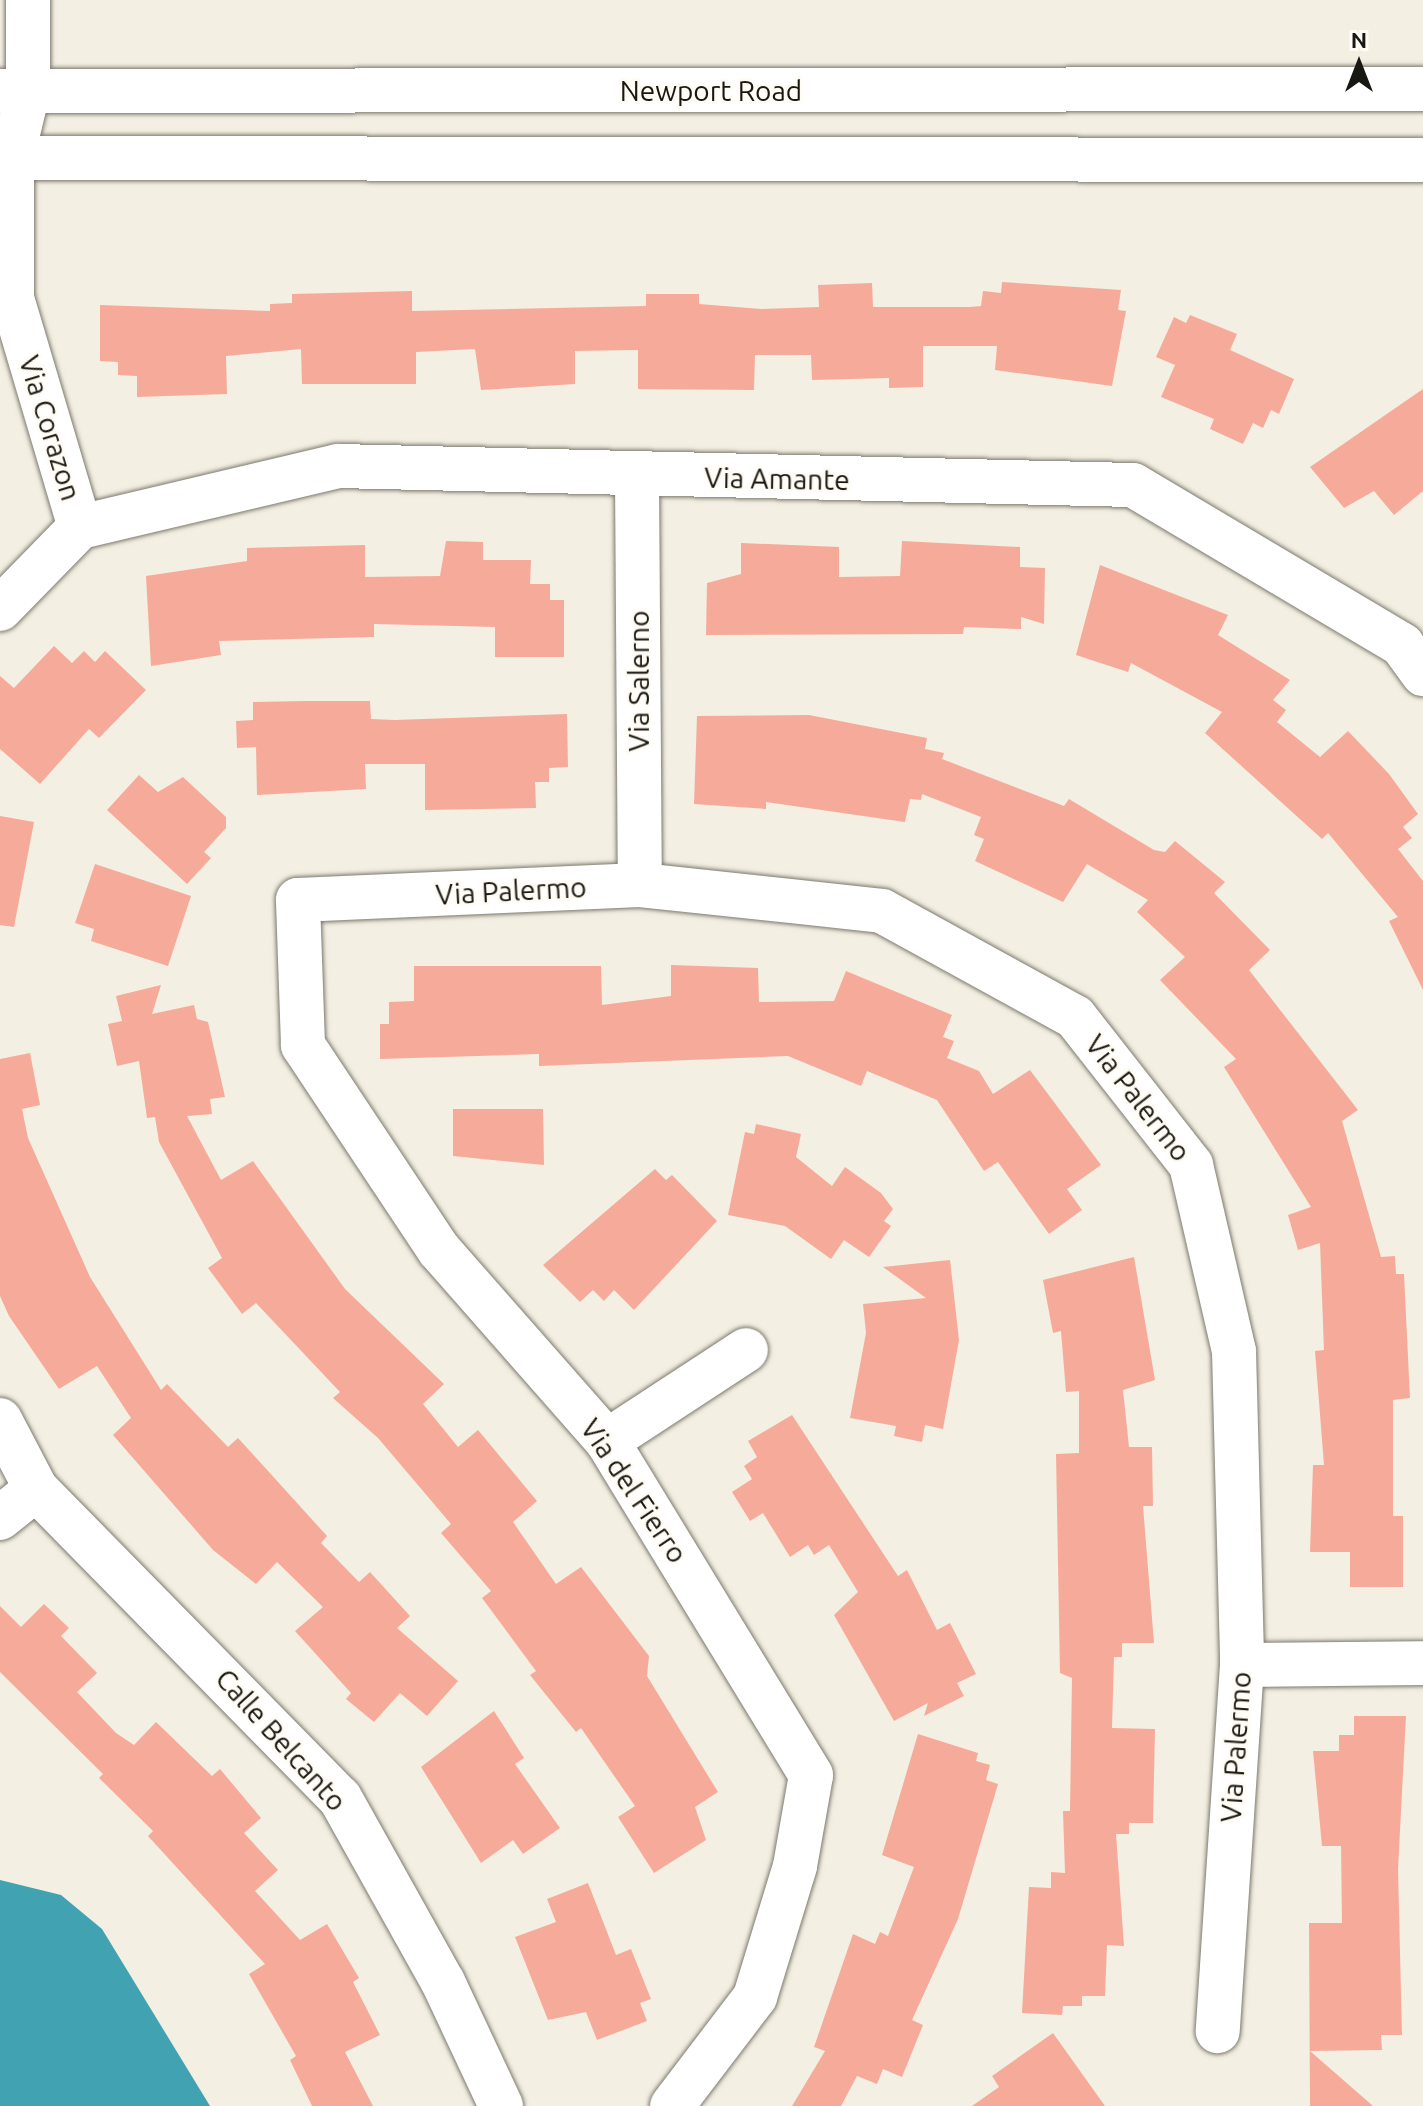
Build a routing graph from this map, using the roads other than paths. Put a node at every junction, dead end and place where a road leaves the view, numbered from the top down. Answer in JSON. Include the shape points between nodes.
{"nodes":[{"id":1,"x":28,"y":0,"type":"edge"},
{"id":2,"x":1423,"y":89,"type":"edge"},
{"id":3,"x":14,"y":92,"type":"edge"},
{"id":4,"x":4,"y":148,"type":"edge"},
{"id":5,"x":1423,"y":160,"type":"edge"},
{"id":6,"x":637,"y":476,"type":"junction"},
{"id":7,"x":80,"y":527,"type":"junction"},
{"id":8,"x":0,"y":609,"type":"edge"},
{"id":9,"x":1416,"y":648,"type":"edge"},
{"id":10,"x":640,"y":885,"type":"junction"},
{"id":11,"x":298,"y":900,"type":"joint"},
{"id":12,"x":746,"y":1350,"type":"dead end"},
{"id":13,"x":0,"y":1420,"type":"edge"},
{"id":14,"x":607,"y":1441,"type":"junction"},
{"id":15,"x":36,"y":1489,"type":"junction"},
{"id":16,"x":0,"y":1518,"type":"edge"},
{"id":17,"x":1423,"y":1663,"type":"edge"},
{"id":18,"x":1242,"y":1665,"type":"junction"},
{"id":19,"x":1218,"y":2031,"type":"dead end"},
{"id":20,"x":501,"y":2106,"type":"edge"},
{"id":21,"x":672,"y":2106,"type":"edge"}],
"edges":[{"from":1,"to":3,"type":"street","name":"Via Corazon"},
{"from":2,"to":3,"type":"street","name":"Newport Road"},
{"from":3,"to":4,"type":"street","name":"Via Corazon"},
{"from":4,"to":5,"type":"street"},
{"from":4,"to":7,"type":"street","name":"Via Corazon","via":[[12,298]]},
{"from":6,"to":7,"type":"street","name":"Via Amante","via":[[338,466]]},
{"from":6,"to":9,"type":"street","name":"Via Amante","via":[[1133,485]]},
{"from":6,"to":10,"type":"street","name":"Via Salerno"},
{"from":7,"to":8,"type":"street"},
{"from":10,"to":11,"type":"street","name":"Via Palermo"},
{"from":10,"to":18,"type":"street","name":"Via Palermo","via":[[882,911],[1075,1017],[1191,1165],[1234,1351]]},
{"from":11,"to":14,"type":"street","name":"Via del Fierro","via":[[303,1045],[439,1250]]},
{"from":12,"to":14,"type":"street"},
{"from":13,"to":15,"type":"street","name":"Calle Belcanto"},
{"from":14,"to":21,"type":"street","name":"Via del Fierro","via":[[811,1775],[795,1866],[755,1997]]},
{"from":15,"to":16,"type":"street"},
{"from":15,"to":20,"type":"street","name":"Calle Belcanto","via":[[340,1798],[443,1982]]},
{"from":17,"to":18,"type":"street"},
{"from":18,"to":19,"type":"street","name":"Via Palermo"}]}
